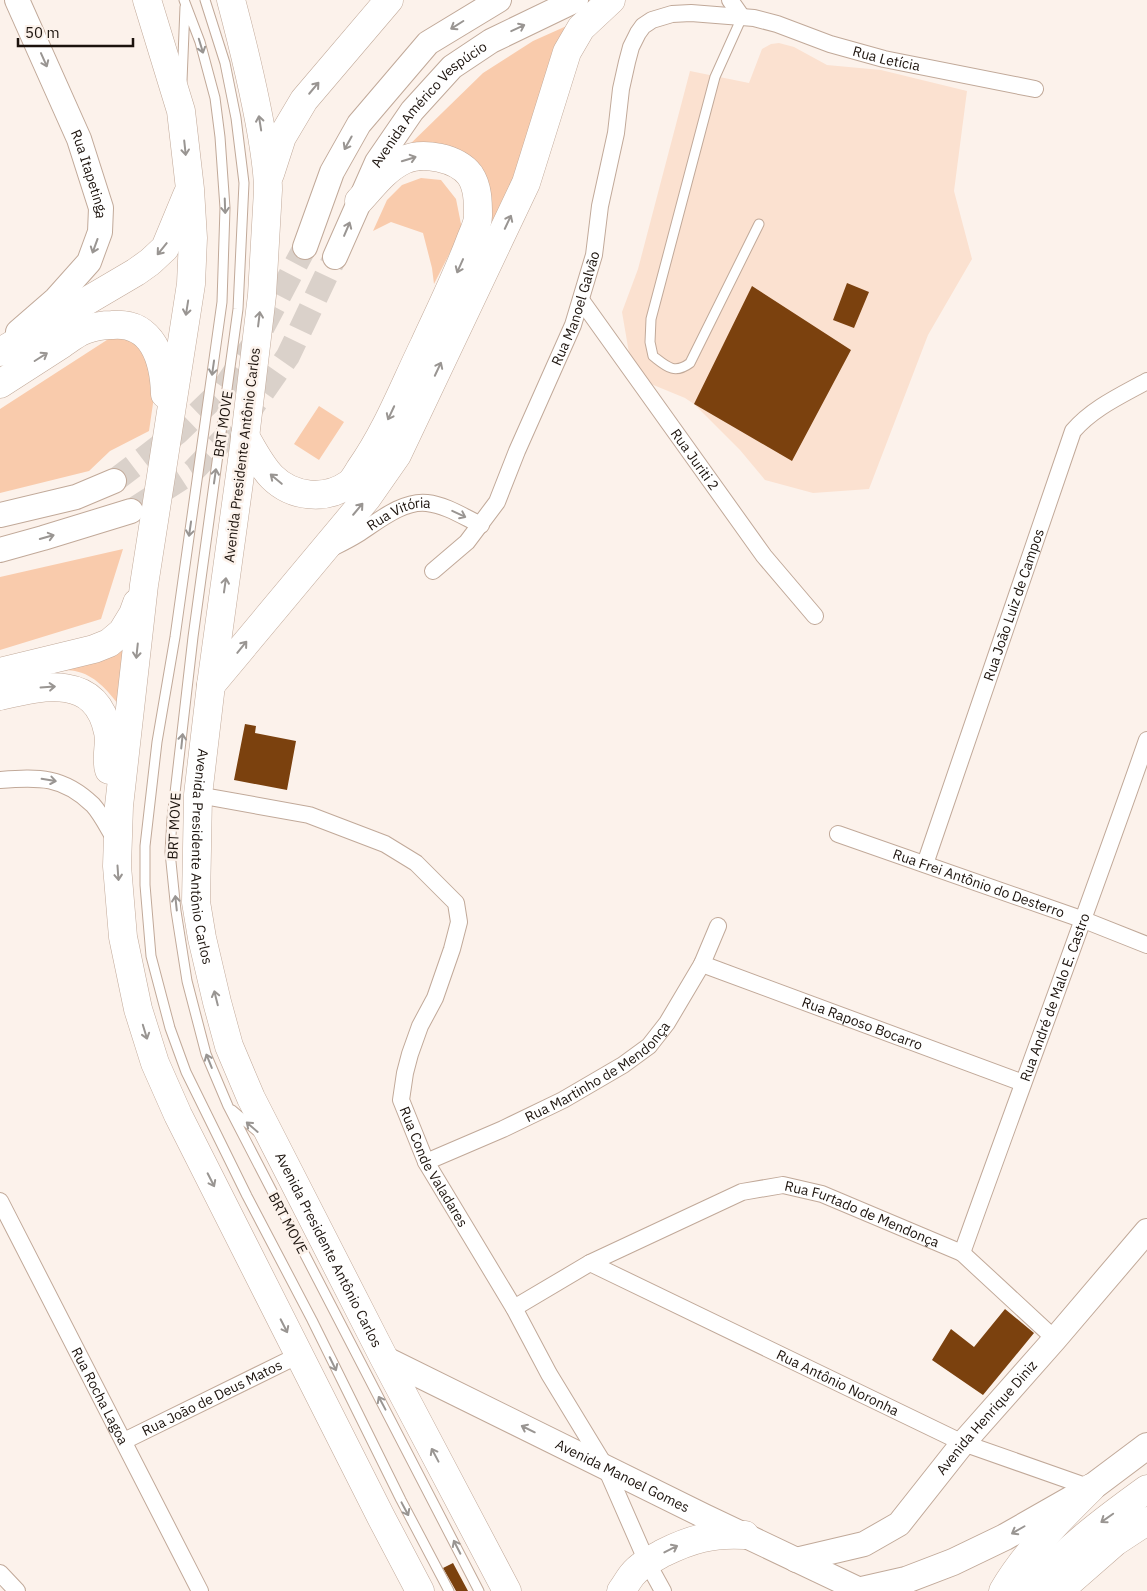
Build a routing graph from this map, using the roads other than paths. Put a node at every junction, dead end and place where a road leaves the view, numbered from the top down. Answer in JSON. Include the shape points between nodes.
{"nodes":[{"id":1,"x":17,"y":0,"type":"edge"},
{"id":2,"x":147,"y":0,"type":"edge"},
{"id":3,"x":205,"y":0,"type":"edge"},
{"id":4,"x":231,"y":0,"type":"edge"},
{"id":5,"x":389,"y":0,"type":"edge"},
{"id":6,"x":499,"y":0,"type":"edge"},
{"id":7,"x":576,"y":0,"type":"edge"},
{"id":8,"x":611,"y":0,"type":"edge"},
{"id":9,"x":730,"y":0,"type":"edge"},
{"id":10,"x":740,"y":0,"type":"edge"},
{"id":11,"x":185,"y":1,"type":"edge"},
{"id":12,"x":742,"y":17,"type":"junction"},
{"id":13,"x":652,"y":20,"type":"joint"},
{"id":14,"x":1035,"y":89,"type":"dead end"},
{"id":15,"x":181,"y":111,"type":"junction"},
{"id":16,"x":268,"y":178,"type":"junction"},
{"id":17,"x":190,"y":189,"type":"junction"},
{"id":18,"x":359,"y":201,"type":"junction"},
{"id":19,"x":759,"y":224,"type":"dead end"},
{"id":20,"x":305,"y":247,"type":"tunnel mouth"},
{"id":21,"x":335,"y":257,"type":"tunnel mouth"},
{"id":22,"x":581,"y":300,"type":"junction"},
{"id":23,"x":0,"y":352,"type":"edge"},
{"id":24,"x":1147,"y":381,"type":"edge"},
{"id":25,"x":0,"y":384,"type":"edge"},
{"id":26,"x":169,"y":415,"type":"junction"},
{"id":27,"x":245,"y":436,"type":"junction"},
{"id":28,"x":114,"y":481,"type":"tunnel mouth"},
{"id":29,"x":131,"y":512,"type":"tunnel mouth"},
{"id":30,"x":0,"y":515,"type":"edge"},
{"id":31,"x":481,"y":525,"type":"junction"},
{"id":32,"x":0,"y":550,"type":"edge"},
{"id":33,"x":320,"y":554,"type":"junction"},
{"id":34,"x":433,"y":571,"type":"dead end"},
{"id":35,"x":144,"y":585,"type":"junction"},
{"id":36,"x":815,"y":616,"type":"dead end"},
{"id":37,"x":0,"y":672,"type":"edge"},
{"id":38,"x":211,"y":685,"type":"junction"},
{"id":39,"x":0,"y":696,"type":"edge"},
{"id":40,"x":1147,"y":740,"type":"edge"},
{"id":41,"x":0,"y":780,"type":"edge"},
{"id":42,"x":198,"y":795,"type":"junction"},
{"id":43,"x":119,"y":806,"type":"junction"},
{"id":44,"x":838,"y":834,"type":"dead end"},
{"id":45,"x":119,"y":845,"type":"junction"},
{"id":46,"x":924,"y":864,"type":"junction"},
{"id":47,"x":1084,"y":920,"type":"junction"},
{"id":48,"x":718,"y":926,"type":"dead end"},
{"id":49,"x":1147,"y":945,"type":"edge"},
{"id":50,"x":702,"y":964,"type":"junction"},
{"id":51,"x":1023,"y":1083,"type":"junction"},
{"id":52,"x":228,"y":1106,"type":"junction"},
{"id":53,"x":276,"y":1148,"type":"junction"},
{"id":54,"x":426,"y":1162,"type":"junction"},
{"id":55,"x":0,"y":1201,"type":"edge"},
{"id":56,"x":1147,"y":1231,"type":"edge"},
{"id":57,"x":962,"y":1253,"type":"junction"},
{"id":58,"x":590,"y":1263,"type":"junction"},
{"id":59,"x":514,"y":1308,"type":"junction"},
{"id":60,"x":1055,"y":1339,"type":"junction"},
{"id":61,"x":299,"y":1354,"type":"junction"},
{"id":62,"x":384,"y":1358,"type":"junction"},
{"id":63,"x":124,"y":1441,"type":"junction"},
{"id":64,"x":963,"y":1443,"type":"junction"},
{"id":65,"x":1147,"y":1446,"type":"edge"},
{"id":66,"x":605,"y":1466,"type":"junction"},
{"id":67,"x":1091,"y":1488,"type":"junction"},
{"id":68,"x":1147,"y":1489,"type":"edge"},
{"id":69,"x":1147,"y":1521,"type":"edge"},
{"id":70,"x":745,"y":1535,"type":"junction"},
{"id":71,"x":796,"y":1560,"type":"junction"},
{"id":72,"x":647,"y":1562,"type":"junction"},
{"id":73,"x":0,"y":1573,"type":"edge"},
{"id":74,"x":16,"y":1591,"type":"edge"},
{"id":75,"x":199,"y":1591,"type":"edge"},
{"id":76,"x":420,"y":1591,"type":"edge"},
{"id":77,"x":449,"y":1591,"type":"edge"},
{"id":78,"x":479,"y":1591,"type":"edge"},
{"id":79,"x":507,"y":1591,"type":"edge"},
{"id":80,"x":621,"y":1591,"type":"edge"},
{"id":81,"x":663,"y":1591,"type":"edge"},
{"id":82,"x":862,"y":1591,"type":"edge"},
{"id":83,"x":1003,"y":1591,"type":"edge"},
{"id":84,"x":1029,"y":1591,"type":"edge"},
{"id":85,"x":1059,"y":1591,"type":"edge"}],
"edges":[{"from":1,"to":23,"type":"street","name":"Rua Itapetinga","one_way":true,"via":[[79,139],[101,208],[100,232],[89,262],[56,299]]},
{"from":2,"to":15,"type":"highway"},
{"from":52,"to":3,"type":"lane","name":"BRT MOVE","one_way":true,"via":[[206,1054],[187,981],[170,852],[193,638],[238,309],[244,183],[225,63]]},
{"from":16,"to":4,"type":"highway","name":"Avenida Presidente Antônio Carlos","one_way":true,"via":[[246,54]]},
{"from":16,"to":5,"type":"highway","one_way":true,"via":[[282,137],[304,100]]},
{"from":6,"to":20,"type":"street","one_way":true,"via":[[428,43],[359,124],[332,172]]},
{"from":18,"to":7,"type":"street","name":"Avenida Américo Vespúcio","one_way":true,"via":[[377,162],[412,111],[452,68],[491,41]]},
{"from":33,"to":8,"type":"highway","one_way":true,"via":[[367,498],[397,455],[526,182],[567,52],[582,28]]},
{"from":9,"to":12,"type":"street"},
{"from":10,"to":12,"type":"street"},
{"from":11,"to":15,"type":"lane","name":"BRT MOVE"},
{"from":11,"to":77,"type":"lane","name":"BRT MOVE","one_way":true,"via":[[215,98],[225,208],[222,293],[145,846],[152,956],[170,1028],[186,1072],[400,1500]]},
{"from":12,"to":13,"type":"street","name":"Rua Letícia","via":[[691,13]]},
{"from":12,"to":14,"type":"street","name":"Rua Letícia","via":[[777,24],[830,44],[884,59]]},
{"from":12,"to":19,"type":"lane","via":[[715,77],[651,319],[653,356],[665,366],[682,369],[690,363]]},
{"from":13,"to":22,"type":"street","name":"Rua Manoel Galvão","via":[[638,33],[627,62],[594,255]]},
{"from":15,"to":17,"type":"highway","one_way":true},
{"from":27,"to":16,"type":"highway","name":"Avenida Presidente Antônio Carlos","one_way":true,"via":[[262,295]]},
{"from":17,"to":23,"type":"highway","one_way":true,"via":[[164,248],[150,262]]},
{"from":17,"to":26,"type":"highway","one_way":true,"via":[[191,284]]},
{"from":21,"to":18,"type":"street","name":"Avenida Américo Vespúcio","one_way":true},
{"from":18,"to":27,"type":"highway","one_way":true,"via":[[387,171],[406,159],[424,156],[457,164],[470,175],[477,192],[478,218],[462,262],[374,449],[350,484],[335,492],[303,494],[272,478]]},
{"from":22,"to":31,"type":"street","name":"Rua Manoel Galvão","via":[[497,502]]},
{"from":22,"to":36,"type":"street","name":"Rua Juriti 2","via":[[764,556]]},
{"from":24,"to":46,"type":"street","name":"Rua João Luiz de Campos","via":[[1097,409],[1073,431]]},
{"from":25,"to":26,"type":"highway","one_way":true,"via":[[85,330],[120,324],[145,334],[157,351],[165,376]]},
{"from":26,"to":35,"type":"highway"},
{"from":38,"to":27,"type":"highway","name":"Avenida Presidente Antônio Carlos","one_way":true},
{"from":28,"to":30,"type":"street","via":[[76,497]]},
{"from":32,"to":29,"type":"street","one_way":true},
{"from":33,"to":31,"type":"street","name":"Rua Vitória","one_way":true,"via":[[394,511],[413,504],[437,505]]},
{"from":31,"to":34,"type":"street","name":"Rua Manoel Galvão","via":[[467,542]]},
{"from":38,"to":33,"type":"highway","one_way":true},
{"from":35,"to":37,"type":"highway","via":[[133,614],[122,632],[109,643]]},
{"from":35,"to":43,"type":"highway","one_way":true},
{"from":38,"to":42,"type":"highway","name":"Avenida Presidente Antônio Carlos"},
{"from":39,"to":43,"type":"highway","one_way":true,"via":[[56,687],[82,693],[92,701],[105,720],[109,734],[107,762]]},
{"from":40,"to":47,"type":"street","name":"Rua André de Malo E. Castro"},
{"from":41,"to":45,"type":"street","one_way":true,"via":[[59,782],[94,806]]},
{"from":53,"to":42,"type":"highway","name":"Avenida Presidente Antônio Carlos","one_way":true,"via":[[229,1046],[202,938],[196,902]]},
{"from":42,"to":54,"type":"street","name":"Rua Conde Valadares","via":[[309,814],[385,844],[416,863],[456,903],[459,922],[452,949],[410,1054],[401,1100]]},
{"from":43,"to":45,"type":"highway"},
{"from":44,"to":46,"type":"street","name":"Rua Frei Antônio do Desterro"},
{"from":45,"to":61,"type":"highway","one_way":true,"via":[[117,866],[124,937],[138,1009],[154,1063]]},
{"from":46,"to":47,"type":"street","name":"Rua Frei Antônio do Desterro"},
{"from":47,"to":49,"type":"street","name":"Rua Frei Antônio do Desterro"},
{"from":47,"to":51,"type":"street","name":"Rua André de Malo E. Castro"},
{"from":48,"to":50,"type":"street","name":"Rua Martinho de Mendonça"},
{"from":50,"to":51,"type":"street","name":"Rua Raposo Bocarro"},
{"from":50,"to":54,"type":"street","name":"Rua Martinho de Mendonça","via":[[667,1023],[649,1046],[623,1065],[563,1100]]},
{"from":51,"to":57,"type":"street","name":"Rua André de Malo E. Castro"},
{"from":53,"to":52,"type":"lane","one_way":true},
{"from":78,"to":52,"type":"lane","name":"BRT MOVE","one_way":true},
{"from":53,"to":62,"type":"highway","name":"Avenida Presidente Antônio Carlos"},
{"from":54,"to":59,"type":"street","name":"Rua Conde Valadares"},
{"from":55,"to":63,"type":"street","name":"Rua Rocha Lagoa"},
{"from":56,"to":60,"type":"street","name":"Avenida Henrique Diniz"},
{"from":57,"to":58,"type":"street","name":"Rua Furtado de Mendonça","via":[[822,1194],[783,1185],[742,1192]]},
{"from":57,"to":60,"type":"street","name":"Rua Furtado de Mendonça"},
{"from":58,"to":59,"type":"street","name":"Rua Furtado de Mendonça"},
{"from":58,"to":64,"type":"street","name":"Rua Antônio Noronha"},
{"from":59,"to":66,"type":"street","name":"Rua Conde Valadares","via":[[549,1374]]},
{"from":60,"to":64,"type":"street","name":"Avenida Henrique Diniz"},
{"from":61,"to":63,"type":"street","name":"Rua João de Deus Matos"},
{"from":61,"to":76,"type":"highway"},
{"from":66,"to":62,"type":"street","name":"Avenida Manoel Gomes","one_way":true},
{"from":79,"to":62,"type":"highway","name":"Avenida Presidente Antônio Carlos","one_way":true},
{"from":63,"to":75,"type":"street","name":"Rua Rocha Lagoa"},
{"from":64,"to":67,"type":"street","name":"Rua Antônio Noronha"},
{"from":64,"to":71,"type":"street","name":"Avenida Henrique Diniz","via":[[900,1524],[864,1544]]},
{"from":65,"to":67,"type":"main road"},
{"from":66,"to":70,"type":"street","name":"Avenida Manoel Gomes"},
{"from":66,"to":72,"type":"street","name":"Rua Conde Valadares"},
{"from":67,"to":82,"type":"main road","one_way":true,"via":[[1005,1537],[953,1562],[906,1580]]},
{"from":67,"to":83,"type":"highway","via":[[1043,1536]]},
{"from":68,"to":84,"type":"highway","one_way":true,"via":[[1098,1524],[1048,1569]]},
{"from":69,"to":85,"type":"highway","via":[[1115,1542]]},
{"from":70,"to":71,"type":"street","name":"Avenida Manoel Gomes"},
{"from":72,"to":70,"type":"highway","one_way":true,"via":[[691,1540]]},
{"from":71,"to":82,"type":"street","name":"Avenida Manoel Gomes"},
{"from":72,"to":80,"type":"highway"},
{"from":72,"to":81,"type":"street","name":"Rua Conde Valadares"},
{"from":73,"to":74,"type":"street"}]}
